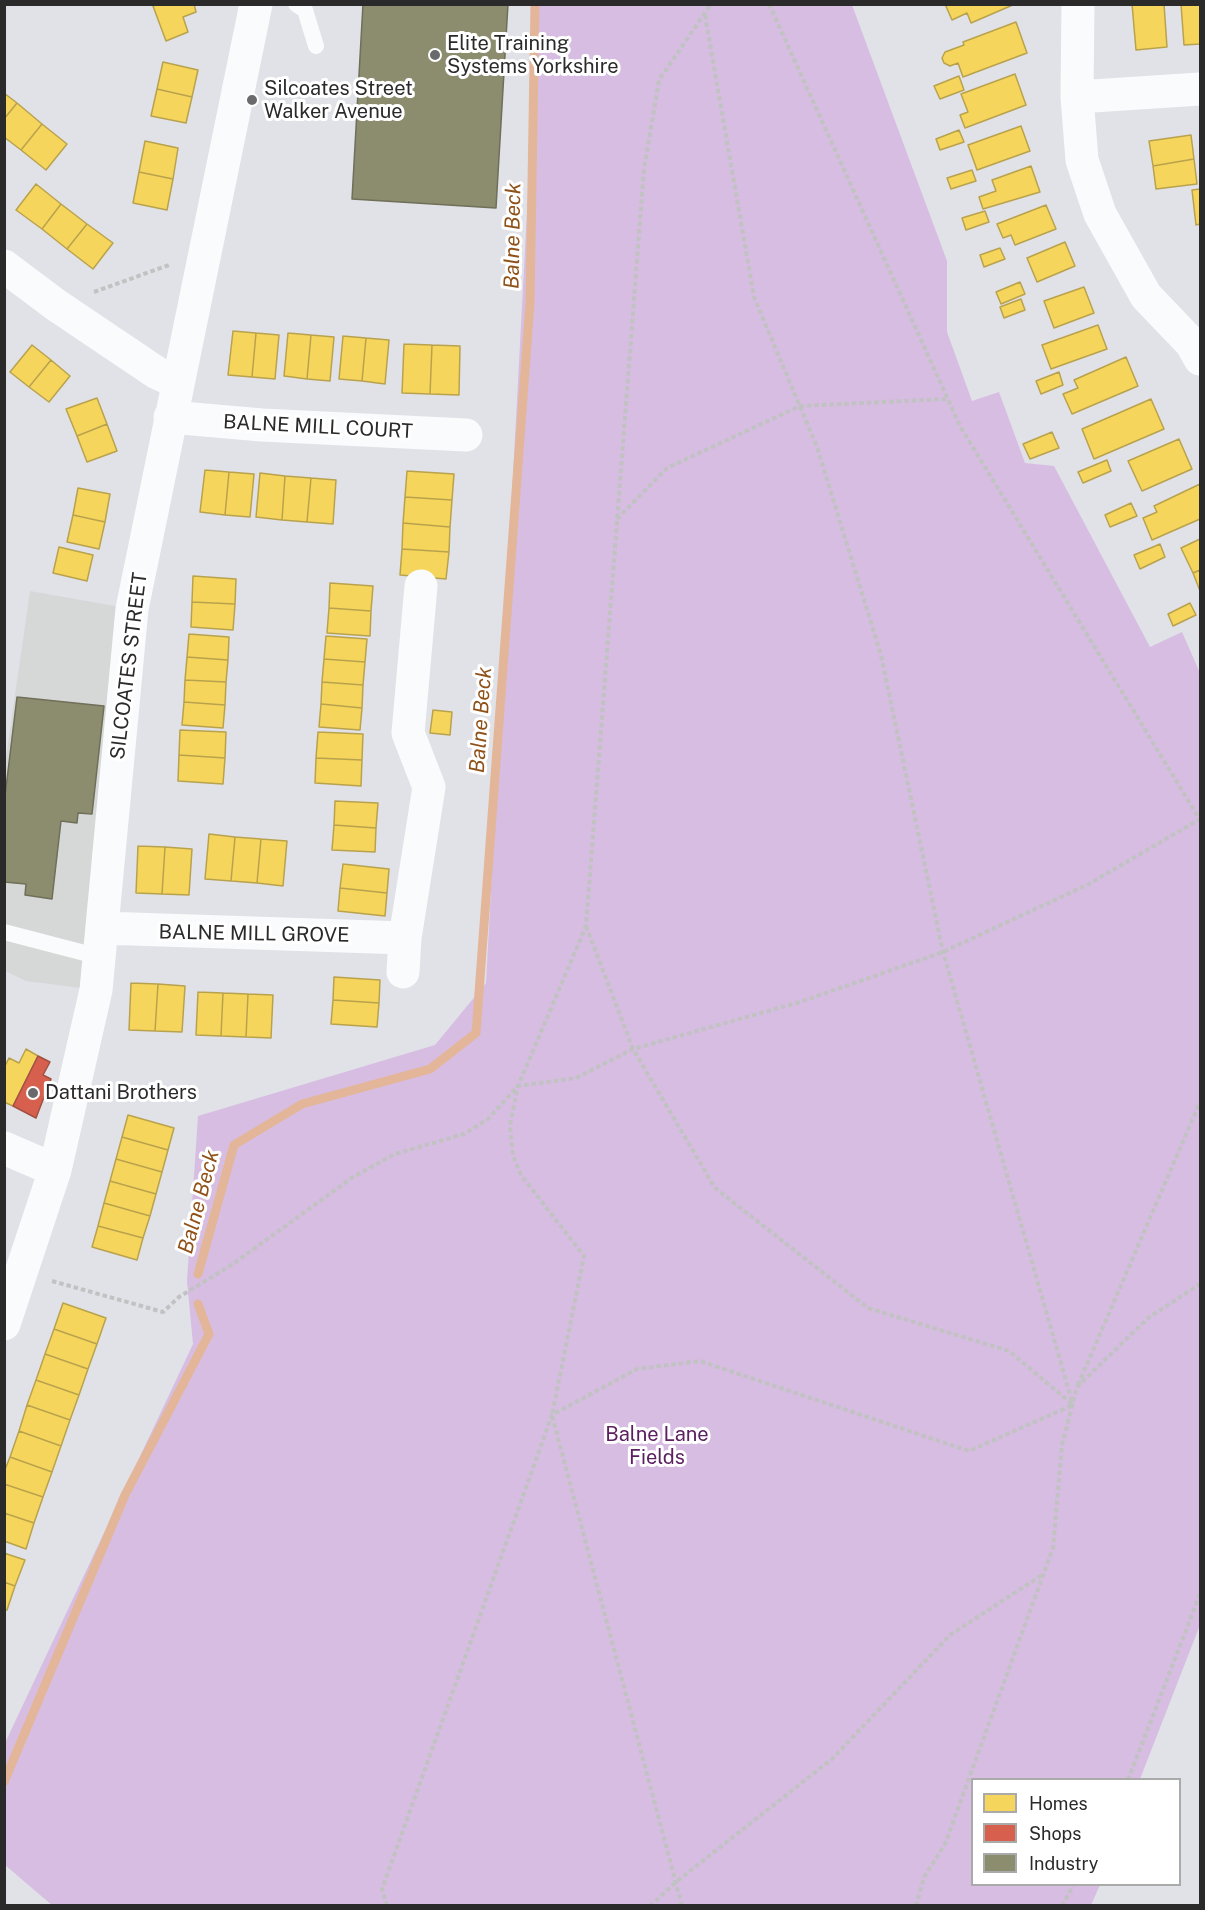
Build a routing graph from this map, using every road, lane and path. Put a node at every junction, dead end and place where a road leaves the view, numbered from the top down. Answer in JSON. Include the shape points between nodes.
{"nodes":[{"id":1,"x":256,"y":4,"type":"edge"},
{"id":2,"x":296,"y":4,"type":"edge"},
{"id":3,"x":711,"y":4,"type":"edge"},
{"id":4,"x":769,"y":4,"type":"edge"},
{"id":5,"x":1078,"y":4,"type":"edge"},
{"id":6,"x":705,"y":14,"type":"junction"},
{"id":7,"x":316,"y":46,"type":"dead end"},
{"id":8,"x":1200,"y":89,"type":"edge"},
{"id":9,"x":1077,"y":97,"type":"junction"},
{"id":10,"x":206,"y":252,"type":"junction"},
{"id":11,"x":4,"y":266,"type":"edge"},
{"id":12,"x":56,"y":305,"type":"junction"},
{"id":13,"x":1200,"y":358,"type":"edge"},
{"id":14,"x":177,"y":382,"type":"junction"},
{"id":15,"x":947,"y":399,"type":"junction"},
{"id":16,"x":800,"y":406,"type":"junction"},
{"id":17,"x":170,"y":417,"type":"junction"},
{"id":18,"x":466,"y":435,"type":"dead end"},
{"id":19,"x":617,"y":520,"type":"junction"},
{"id":20,"x":421,"y":586,"type":"dead end"},
{"id":21,"x":1200,"y":820,"type":"edge"},
{"id":22,"x":586,"y":926,"type":"junction"},
{"id":23,"x":4,"y":932,"type":"edge"},
{"id":24,"x":405,"y":938,"type":"junction"},
{"id":25,"x":101,"y":943,"type":"junction"},
{"id":26,"x":943,"y":951,"type":"junction"},
{"id":27,"x":403,"y":972,"type":"dead end"},
{"id":28,"x":633,"y":1049,"type":"junction"},
{"id":29,"x":518,"y":1086,"type":"junction"},
{"id":30,"x":1200,"y":1102,"type":"edge"},
{"id":31,"x":4,"y":1148,"type":"edge"},
{"id":32,"x":55,"y":1170,"type":"junction"},
{"id":33,"x":22,"y":1272,"type":"junction"},
{"id":34,"x":1200,"y":1284,"type":"edge"},
{"id":35,"x":4,"y":1324,"type":"edge"},
{"id":36,"x":1077,"y":1387,"type":"junction"},
{"id":37,"x":1073,"y":1405,"type":"junction"},
{"id":38,"x":552,"y":1415,"type":"junction"},
{"id":39,"x":1043,"y":1575,"type":"junction"},
{"id":40,"x":1200,"y":1593,"type":"edge"},
{"id":41,"x":1128,"y":1778,"type":"edge"},
{"id":42,"x":675,"y":1882,"type":"junction"},
{"id":43,"x":1073,"y":1886,"type":"edge"},
{"id":44,"x":387,"y":1905,"type":"edge"},
{"id":45,"x":650,"y":1905,"type":"edge"},
{"id":46,"x":682,"y":1905,"type":"edge"},
{"id":47,"x":915,"y":1905,"type":"edge"},
{"id":48,"x":1062,"y":1905,"type":"edge"}],
"edges":[{"from":1,"to":10,"type":"street","name":"SILCOATES STREET"},
{"from":2,"to":7,"type":"lane","via":[[305,10]]},
{"from":3,"to":6,"type":"path"},
{"from":4,"to":15,"type":"path"},
{"from":5,"to":9,"type":"street"},
{"from":6,"to":16,"type":"path","via":[[754,297]]},
{"from":6,"to":19,"type":"path","via":[[658,80],[644,169]]},
{"from":8,"to":9,"type":"street"},
{"from":9,"to":13,"type":"street","via":[[1082,160],[1100,214],[1146,296]]},
{"from":10,"to":12,"type":"path"},
{"from":10,"to":14,"type":"street","name":"SILCOATES STREET"},
{"from":11,"to":12,"type":"street"},
{"from":12,"to":14,"type":"street","via":[[157,373]]},
{"from":14,"to":17,"type":"street","name":"SILCOATES STREET"},
{"from":15,"to":16,"type":"path"},
{"from":15,"to":21,"type":"path"},
{"from":16,"to":19,"type":"path","via":[[667,468]]},
{"from":16,"to":26,"type":"path","via":[[817,447],[881,655]]},
{"from":17,"to":18,"type":"street","name":"BALNE MILL COURT"},
{"from":17,"to":25,"type":"street","name":"SILCOATES STREET","via":[[132,609]]},
{"from":19,"to":22,"type":"path"},
{"from":20,"to":24,"type":"street","via":[[408,733],[429,787]]},
{"from":21,"to":26,"type":"path","via":[[1089,884]]},
{"from":22,"to":28,"type":"path"},
{"from":22,"to":29,"type":"path"},
{"from":23,"to":25,"type":"lane"},
{"from":24,"to":25,"type":"street","name":"BALNE MILL GROVE"},
{"from":24,"to":27,"type":"street"},
{"from":25,"to":32,"type":"street","name":"SILCOATES STREET","via":[[96,990]]},
{"from":26,"to":28,"type":"path","via":[[800,1002]]},
{"from":26,"to":37,"type":"path"},
{"from":28,"to":29,"type":"path","via":[[576,1078]]},
{"from":28,"to":37,"type":"path","via":[[715,1188],[868,1308],[1009,1351]]},
{"from":29,"to":33,"type":"path","via":[[488,1119],[464,1134],[394,1154],[353,1177],[233,1264],[179,1297],[164,1312]]},
{"from":29,"to":38,"type":"path","via":[[510,1125],[513,1156],[520,1175],[584,1256]]},
{"from":30,"to":36,"type":"path"},
{"from":31,"to":32,"type":"street"},
{"from":32,"to":33,"type":"street","name":"SILCOATES STREET"},
{"from":33,"to":35,"type":"street","name":"SILCOATES STREET"},
{"from":34,"to":36,"type":"path","via":[[1148,1318]]},
{"from":36,"to":37,"type":"path"},
{"from":37,"to":38,"type":"path","via":[[969,1451],[700,1361],[637,1369]]},
{"from":37,"to":39,"type":"path","via":[[1062,1445],[1053,1548]]},
{"from":38,"to":42,"type":"path"},
{"from":38,"to":44,"type":"path","via":[[382,1889]]},
{"from":39,"to":42,"type":"path","via":[[950,1635],[832,1759]]},
{"from":39,"to":47,"type":"path","via":[[945,1844],[924,1877]]},
{"from":40,"to":41,"type":"path"},
{"from":42,"to":45,"type":"path"},
{"from":42,"to":46,"type":"path"},
{"from":43,"to":48,"type":"path"}]}
